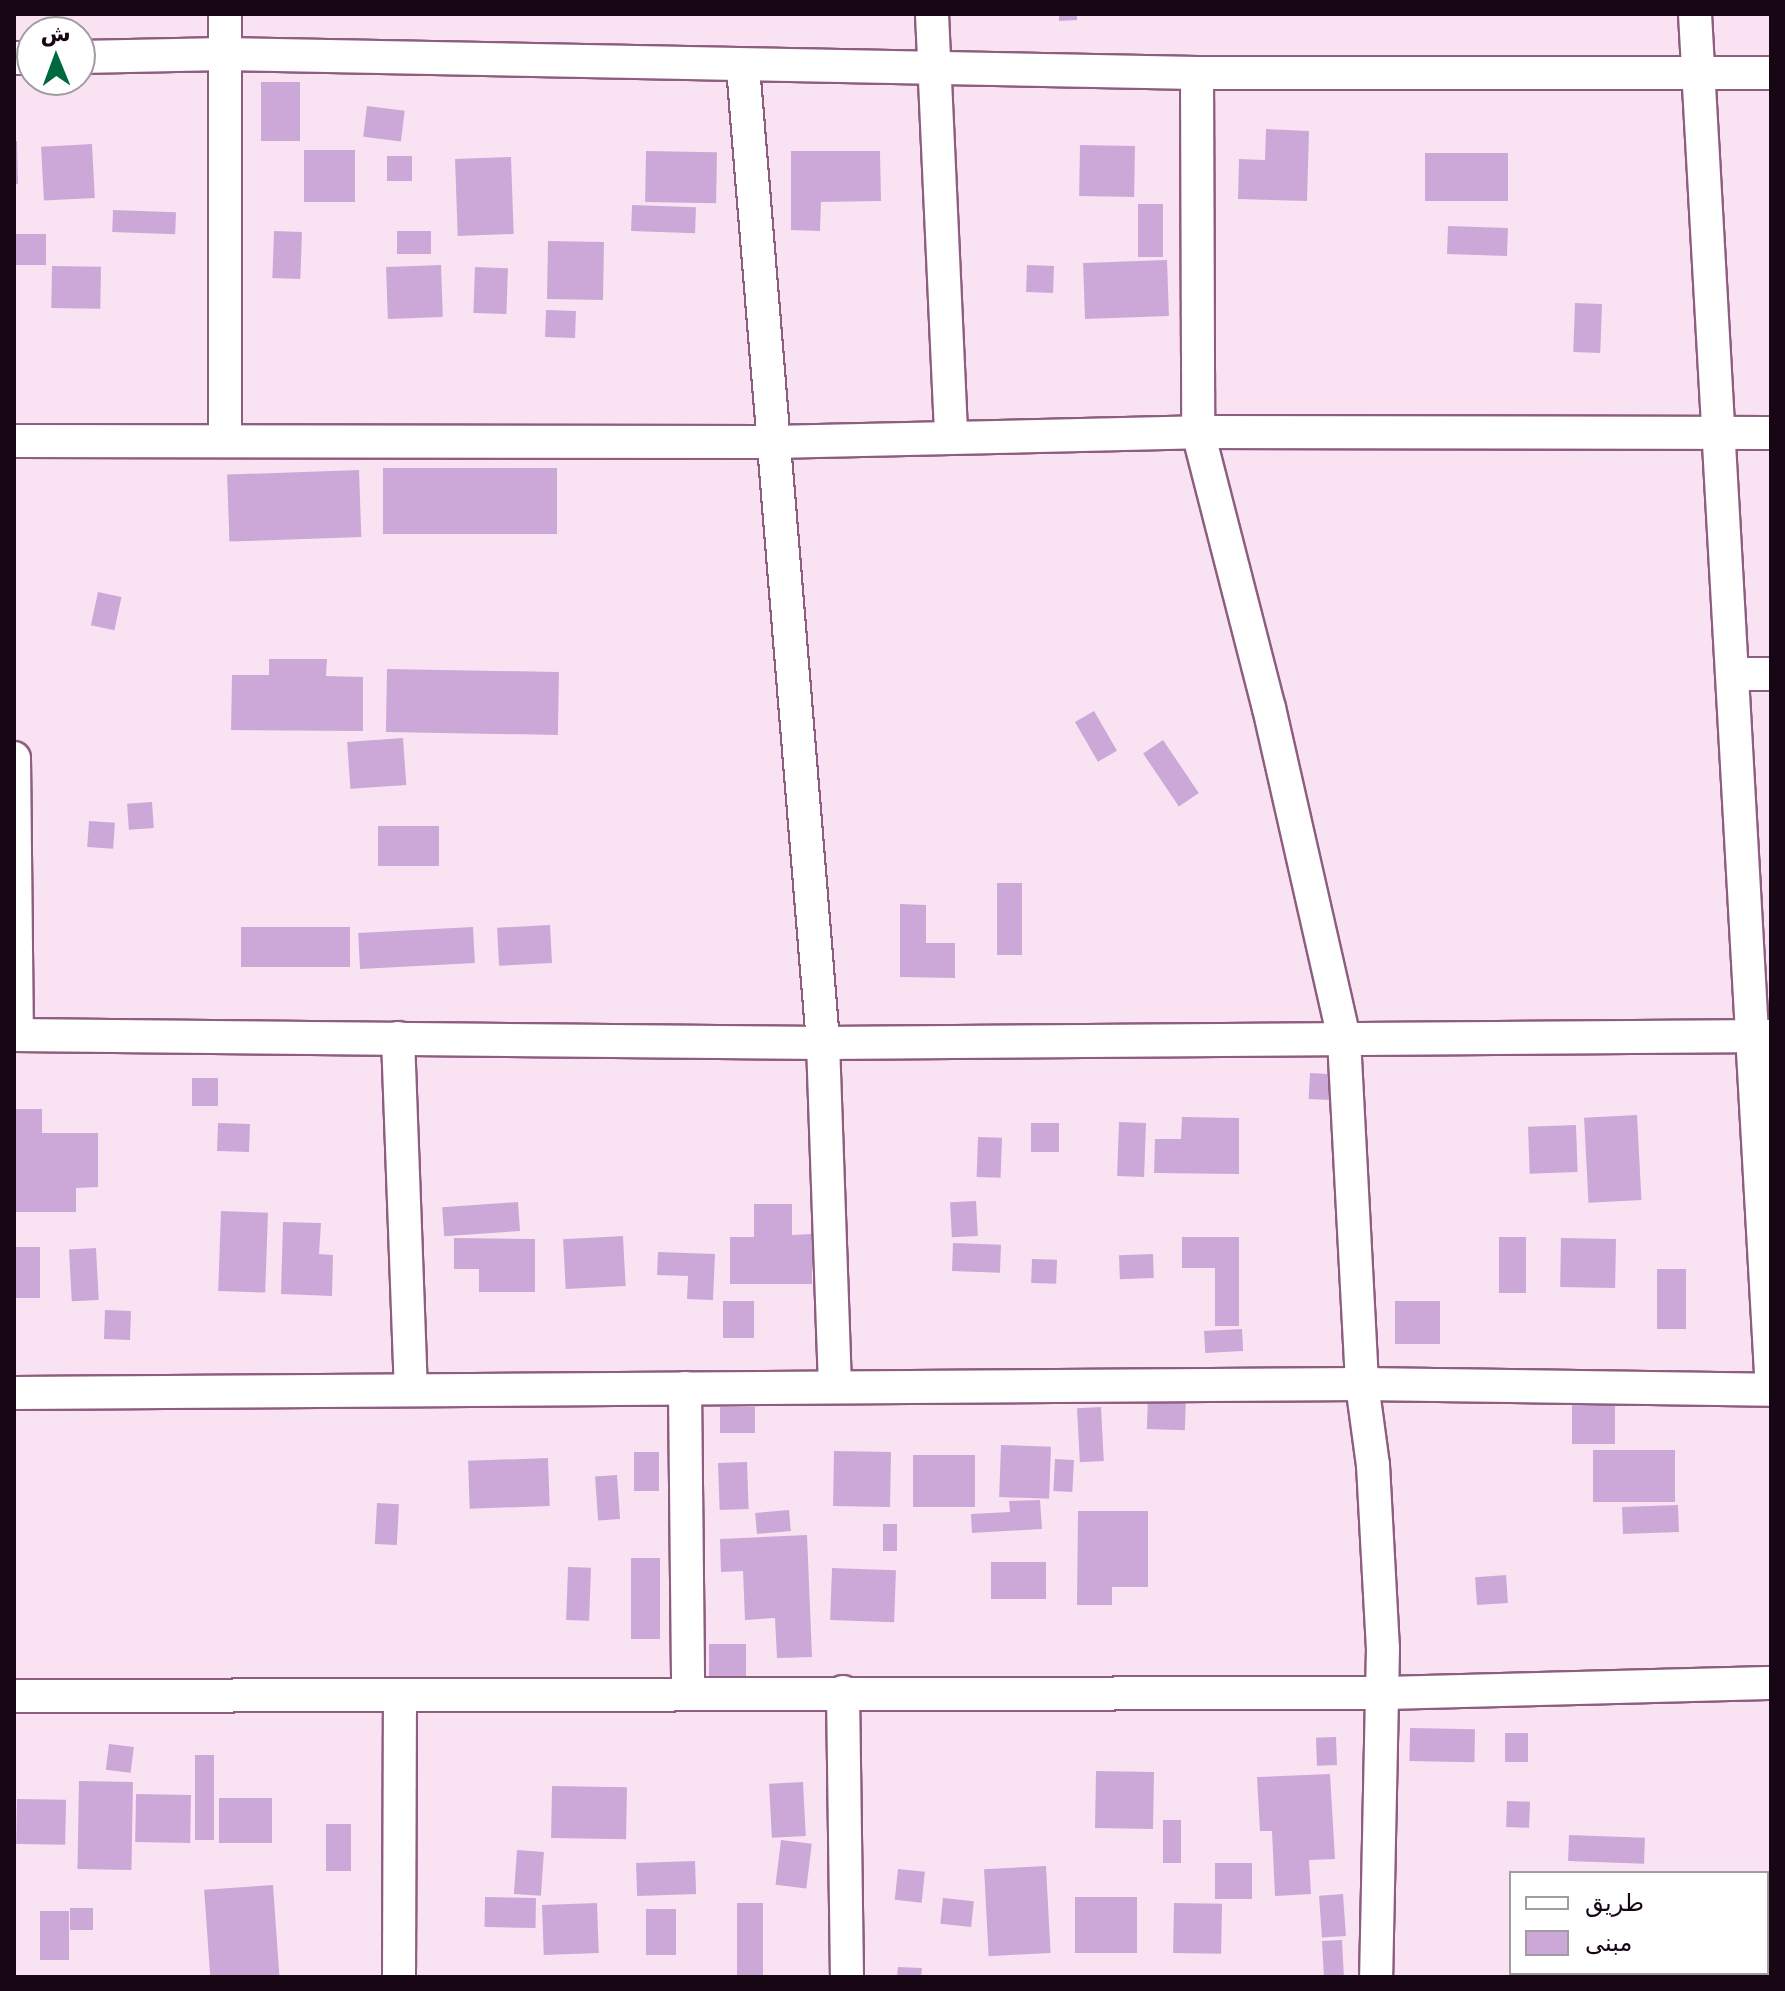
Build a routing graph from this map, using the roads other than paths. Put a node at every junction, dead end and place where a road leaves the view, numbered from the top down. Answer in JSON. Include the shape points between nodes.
{"nodes":[{"id":1,"x":225,"y":14,"type":"edge"},
{"id":2,"x":932,"y":14,"type":"edge"},
{"id":3,"x":1695,"y":14,"type":"edge"},
{"id":4,"x":224,"y":54,"type":"junction"},
{"id":5,"x":96,"y":57,"type":"edge"},
{"id":6,"x":933,"y":66,"type":"junction"},
{"id":7,"x":743,"y":67,"type":"junction"},
{"id":8,"x":1698,"y":72,"type":"junction"},
{"id":9,"x":1197,"y":73,"type":"junction"},
{"id":10,"x":1771,"y":73,"type":"edge"},
{"id":11,"x":1198,"y":432,"type":"junction"},
{"id":12,"x":1771,"y":433,"type":"edge"},
{"id":13,"x":951,"y":435,"type":"junction"},
{"id":14,"x":1719,"y":435,"type":"junction"},
{"id":15,"x":225,"y":437,"type":"junction"},
{"id":16,"x":14,"y":441,"type":"edge"},
{"id":17,"x":772,"y":442,"type":"junction"},
{"id":18,"x":1732,"y":674,"type":"junction"},
{"id":19,"x":1771,"y":674,"type":"edge"},
{"id":20,"x":14,"y":758,"type":"edge"},
{"id":21,"x":15,"y":1035,"type":"edge"},
{"id":22,"x":1761,"y":1036,"type":"edge"},
{"id":23,"x":398,"y":1038,"type":"junction"},
{"id":24,"x":1344,"y":1039,"type":"junction"},
{"id":25,"x":823,"y":1043,"type":"junction"},
{"id":26,"x":1771,"y":1372,"type":"edge"},
{"id":27,"x":1362,"y":1384,"type":"junction"},
{"id":28,"x":835,"y":1387,"type":"junction"},
{"id":29,"x":685,"y":1388,"type":"junction"},
{"id":30,"x":411,"y":1390,"type":"junction"},
{"id":31,"x":1771,"y":1390,"type":"edge"},
{"id":32,"x":14,"y":1393,"type":"edge"},
{"id":33,"x":1771,"y":1683,"type":"edge"},
{"id":34,"x":843,"y":1692,"type":"junction"},
{"id":35,"x":688,"y":1693,"type":"junction"},
{"id":36,"x":1383,"y":1693,"type":"junction"},
{"id":37,"x":14,"y":1696,"type":"edge"},
{"id":38,"x":400,"y":1696,"type":"junction"},
{"id":39,"x":399,"y":1977,"type":"edge"},
{"id":40,"x":847,"y":1977,"type":"edge"},
{"id":41,"x":1376,"y":1977,"type":"edge"}],
"edges":[{"from":1,"to":4,"type":"street"},
{"from":2,"to":6,"type":"street"},
{"from":3,"to":8,"type":"street"},
{"from":4,"to":5,"type":"street"},
{"from":4,"to":7,"type":"street"},
{"from":4,"to":15,"type":"street"},
{"from":6,"to":7,"type":"street"},
{"from":6,"to":9,"type":"street"},
{"from":6,"to":13,"type":"street"},
{"from":7,"to":17,"type":"street"},
{"from":8,"to":9,"type":"street"},
{"from":8,"to":10,"type":"street"},
{"from":8,"to":14,"type":"street"},
{"from":9,"to":11,"type":"street"},
{"from":11,"to":13,"type":"street"},
{"from":11,"to":14,"type":"street"},
{"from":11,"to":24,"type":"street","via":[[1269,708]]},
{"from":12,"to":14,"type":"street"},
{"from":13,"to":17,"type":"street"},
{"from":14,"to":18,"type":"street"},
{"from":15,"to":16,"type":"street"},
{"from":15,"to":17,"type":"street"},
{"from":17,"to":25,"type":"street"},
{"from":18,"to":19,"type":"street"},
{"from":18,"to":22,"type":"street"},
{"from":20,"to":21,"type":"street"},
{"from":21,"to":23,"type":"street"},
{"from":22,"to":24,"type":"street"},
{"from":22,"to":26,"type":"street"},
{"from":23,"to":25,"type":"street"},
{"from":23,"to":30,"type":"street"},
{"from":24,"to":25,"type":"street"},
{"from":24,"to":27,"type":"street"},
{"from":25,"to":28,"type":"street"},
{"from":27,"to":28,"type":"street"},
{"from":27,"to":31,"type":"street"},
{"from":27,"to":36,"type":"street","via":[[1373,1465]]},
{"from":28,"to":29,"type":"street"},
{"from":29,"to":30,"type":"street"},
{"from":29,"to":35,"type":"street"},
{"from":30,"to":32,"type":"street"},
{"from":33,"to":36,"type":"street"},
{"from":34,"to":35,"type":"street"},
{"from":34,"to":36,"type":"street"},
{"from":34,"to":40,"type":"street"},
{"from":35,"to":38,"type":"street"},
{"from":36,"to":41,"type":"street"},
{"from":37,"to":38,"type":"street"},
{"from":38,"to":39,"type":"street"}]}
